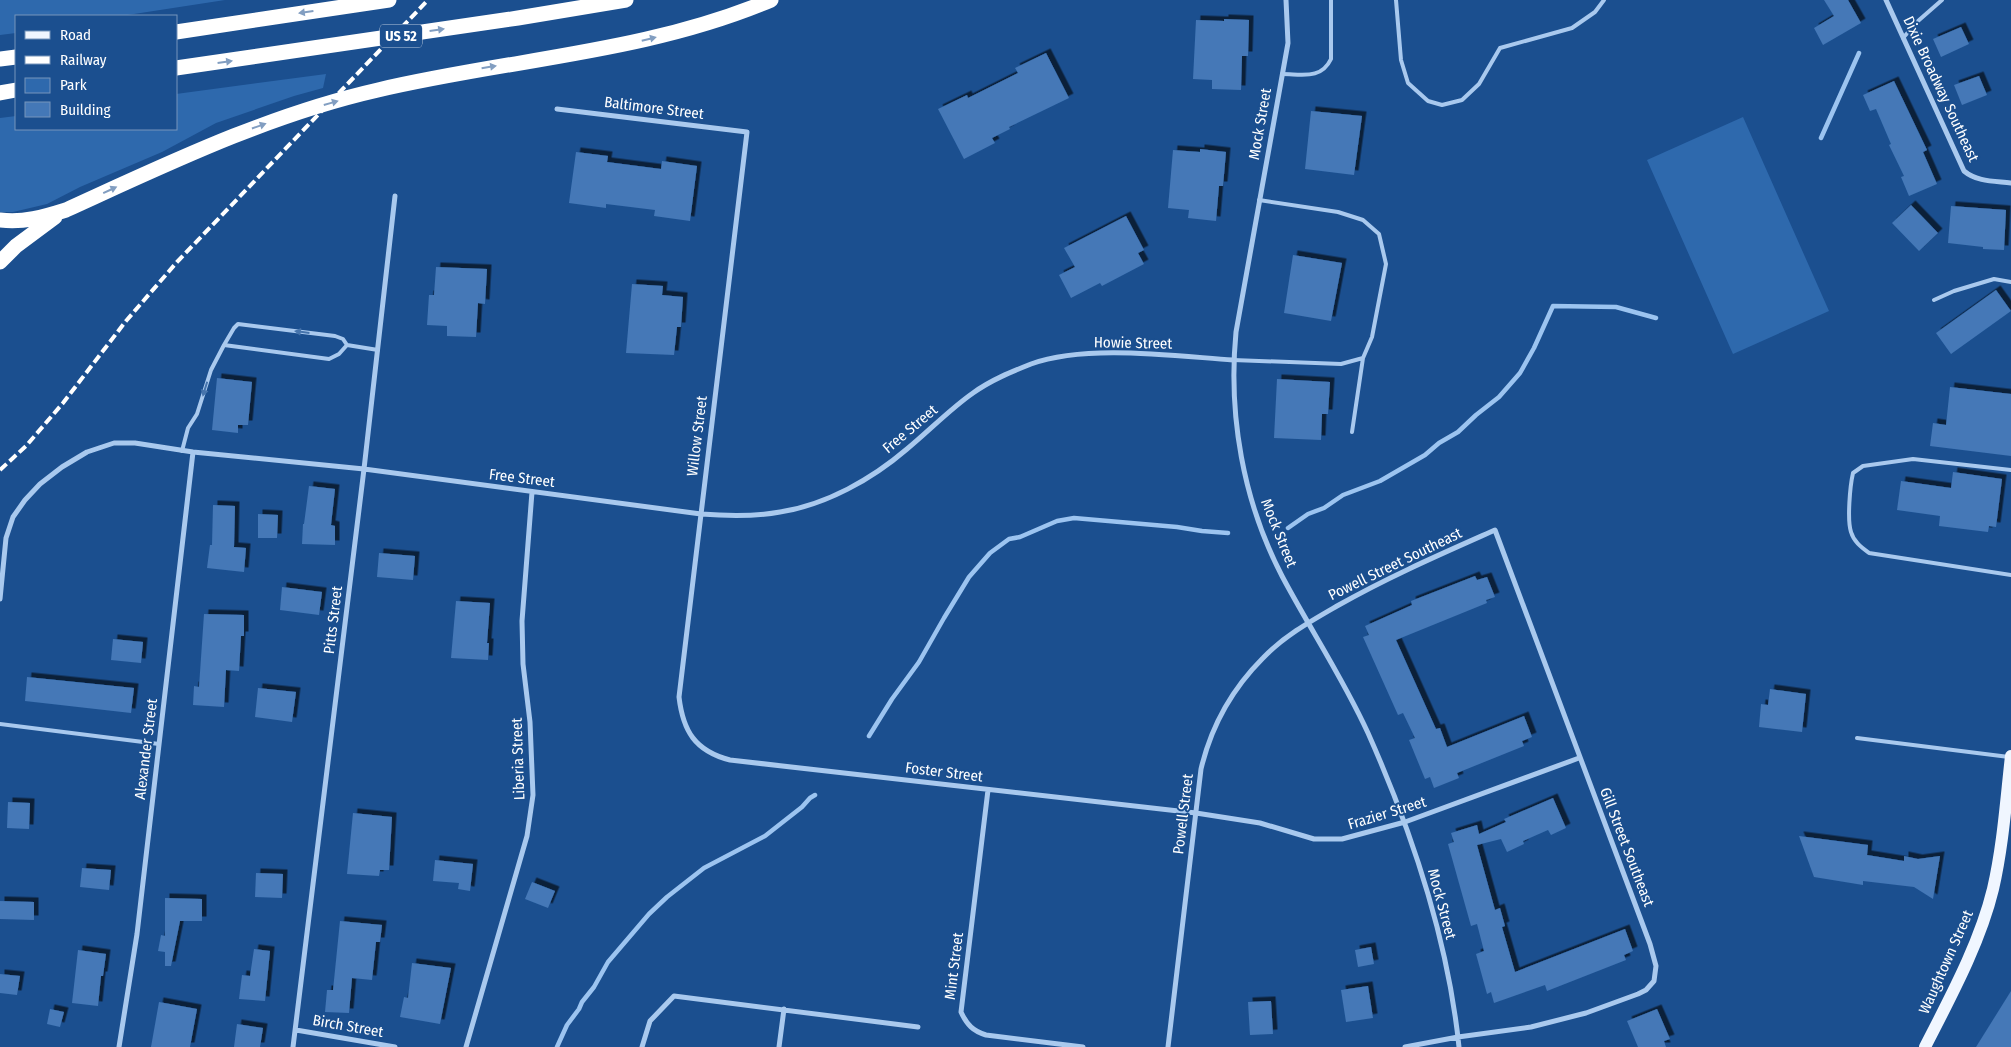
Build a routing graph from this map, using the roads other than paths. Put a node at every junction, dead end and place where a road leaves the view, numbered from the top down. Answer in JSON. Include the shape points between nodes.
{"nodes":[{"id":1,"x":389,"y":0,"type":"edge"},
{"id":2,"x":626,"y":0,"type":"edge"},
{"id":3,"x":771,"y":0,"type":"edge"},
{"id":4,"x":1286,"y":0,"type":"edge"},
{"id":5,"x":1330,"y":0,"type":"edge"},
{"id":6,"x":1396,"y":0,"type":"edge"},
{"id":7,"x":1604,"y":0,"type":"edge"},
{"id":8,"x":1886,"y":0,"type":"edge"},
{"id":9,"x":1942,"y":0,"type":"edge"},
{"id":10,"x":178,"y":32,"type":"edge"},
{"id":11,"x":1903,"y":38,"type":"junction"},
{"id":12,"x":15,"y":57,"type":"edge"},
{"id":13,"x":0,"y":59,"type":"edge"},
{"id":14,"x":178,"y":68,"type":"edge"},
{"id":15,"x":1282,"y":74,"type":"junction"},
{"id":16,"x":15,"y":90,"type":"edge"},
{"id":17,"x":0,"y":92,"type":"edge"},
{"id":18,"x":557,"y":108,"type":"dead end"},
{"id":19,"x":747,"y":132,"type":"joint"},
{"id":20,"x":2011,"y":183,"type":"edge"},
{"id":21,"x":395,"y":196,"type":"dead end"},
{"id":22,"x":1259,"y":200,"type":"junction"},
{"id":23,"x":66,"y":210,"type":"junction"},
{"id":24,"x":0,"y":220,"type":"edge"},
{"id":25,"x":0,"y":262,"type":"edge"},
{"id":26,"x":2011,"y":282,"type":"edge"},
{"id":27,"x":1934,"y":300,"type":"dead end"},
{"id":28,"x":347,"y":344,"type":"junction"},
{"id":29,"x":224,"y":345,"type":"junction"},
{"id":30,"x":378,"y":350,"type":"junction"},
{"id":31,"x":1363,"y":358,"type":"junction"},
{"id":32,"x":1233,"y":360,"type":"junction"},
{"id":33,"x":1033,"y":363,"type":"joint"},
{"id":34,"x":1352,"y":432,"type":"dead end"},
{"id":35,"x":182,"y":451,"type":"junction"},
{"id":36,"x":193,"y":452,"type":"junction"},
{"id":37,"x":364,"y":469,"type":"junction"},
{"id":38,"x":2011,"y":470,"type":"edge"},
{"id":39,"x":532,"y":492,"type":"junction"},
{"id":40,"x":700,"y":514,"type":"junction"},
{"id":41,"x":1494,"y":530,"type":"joint"},
{"id":42,"x":2011,"y":575,"type":"edge"},
{"id":43,"x":0,"y":599,"type":"edge"},
{"id":44,"x":1308,"y":622,"type":"junction"},
{"id":45,"x":0,"y":724,"type":"edge"},
{"id":46,"x":1856,"y":738,"type":"dead end"},
{"id":47,"x":695,"y":741,"type":"joint"},
{"id":48,"x":159,"y":744,"type":"junction"},
{"id":49,"x":2011,"y":757,"type":"edge"},
{"id":50,"x":1579,"y":758,"type":"junction"},
{"id":51,"x":988,"y":790,"type":"junction"},
{"id":52,"x":1196,"y":813,"type":"junction"},
{"id":53,"x":1404,"y":822,"type":"junction"},
{"id":54,"x":2007,"y":824,"type":"edge"},
{"id":55,"x":784,"y":1009,"type":"junction"},
{"id":56,"x":918,"y":1027,"type":"dead end"},
{"id":57,"x":296,"y":1030,"type":"junction"},
{"id":58,"x":1458,"y":1037,"type":"junction"},
{"id":59,"x":119,"y":1047,"type":"edge"},
{"id":60,"x":293,"y":1047,"type":"edge"},
{"id":61,"x":395,"y":1047,"type":"edge"},
{"id":62,"x":466,"y":1047,"type":"edge"},
{"id":63,"x":642,"y":1047,"type":"edge"},
{"id":64,"x":779,"y":1047,"type":"edge"},
{"id":65,"x":1083,"y":1047,"type":"edge"},
{"id":66,"x":1168,"y":1047,"type":"edge"},
{"id":67,"x":1405,"y":1047,"type":"edge"},
{"id":68,"x":1459,"y":1047,"type":"edge"},
{"id":69,"x":1925,"y":1047,"type":"edge"}],
"edges":[{"from":1,"to":10,"type":"highway","one_way":true},
{"from":14,"to":2,"type":"highway","number":"US 52","one_way":true},
{"from":23,"to":3,"type":"highway","one_way":true,"via":[[239,133],[330,103],[425,79],[640,41],[726,17]]},
{"from":4,"to":15,"type":"street","name":"Mock Street","via":[[1288,43]]},
{"from":5,"to":15,"type":"lane","via":[[1331,59],[1327,67],[1317,74]]},
{"from":6,"to":7,"type":"lane","via":[[1401,60],[1408,83],[1428,101],[1442,105],[1462,100],[1479,84],[1500,48],[1572,28],[1595,12]]},
{"from":8,"to":11,"type":"street","name":"Dixie Broadway Southeast"},
{"from":9,"to":11,"type":"lane"},
{"from":11,"to":20,"type":"street","name":"Dixie Broadway Southeast","via":[[1964,172],[1978,179]]},
{"from":12,"to":13,"type":"highway"},
{"from":15,"to":22,"type":"street","name":"Mock Street"},
{"from":16,"to":17,"type":"highway"},
{"from":18,"to":19,"type":"street","name":"Baltimore Street"},
{"from":19,"to":40,"type":"street","name":"Willow Street"},
{"from":21,"to":30,"type":"street","name":"Pitts Street"},
{"from":22,"to":31,"type":"lane","via":[[1338,212],[1363,220],[1379,234],[1386,264],[1372,337]]},
{"from":22,"to":32,"type":"street","name":"Mock Street"},
{"from":23,"to":24,"type":"highway","via":[[41,218]]},
{"from":23,"to":25,"type":"highway","via":[[30,235]]},
{"from":26,"to":27,"type":"lane","via":[[1994,279],[1954,290]]},
{"from":28,"to":29,"type":"lane","via":[[339,354],[329,358]]},
{"from":28,"to":29,"type":"lane","one_way":true,"via":[[335,336],[238,324]]},
{"from":28,"to":30,"type":"lane"},
{"from":29,"to":35,"type":"lane","one_way":true,"via":[[211,370],[197,414],[188,428]]},
{"from":30,"to":37,"type":"street","name":"Pitts Street"},
{"from":31,"to":32,"type":"lane","via":[[1341,364]]},
{"from":31,"to":34,"type":"lane"},
{"from":32,"to":33,"type":"street","name":"Howie Street","via":[[1106,353],[1054,357]]},
{"from":32,"to":44,"type":"street","name":"Mock Street","via":[[1240,453],[1249,492],[1265,541]]},
{"from":33,"to":40,"type":"street","name":"Free Street","via":[[997,378],[973,393],[905,451],[870,476],[832,496],[780,512],[734,516]]},
{"from":35,"to":36,"type":"street","name":"Free Street"},
{"from":35,"to":43,"type":"street","name":"Free Street","via":[[114,443],[87,452],[62,467],[35,489],[13,518],[6,538]]},
{"from":36,"to":37,"type":"street","name":"Free Street"},
{"from":36,"to":48,"type":"street","name":"Alexander Street"},
{"from":37,"to":39,"type":"street","name":"Free Street"},
{"from":37,"to":57,"type":"street","name":"Pitts Street"},
{"from":38,"to":42,"type":"lane","via":[[1912,459],[1863,466],[1853,473],[1850,486],[1851,532],[1858,545],[1869,553]]},
{"from":39,"to":40,"type":"street","name":"Free Street"},
{"from":39,"to":62,"type":"street","name":"Liberia Street","via":[[522,621],[533,795],[527,836]]},
{"from":40,"to":47,"type":"street","name":"Willow Street","via":[[679,697],[684,724]]},
{"from":41,"to":44,"type":"street","name":"Powell Street Southeast","via":[[1408,568]]},
{"from":41,"to":50,"type":"street","name":"Gill Street Southeast"},
{"from":44,"to":52,"type":"street","name":"Powell Street","via":[[1263,657],[1229,700],[1206,748]]},
{"from":44,"to":53,"type":"street","name":"Mock Street","via":[[1367,733]]},
{"from":45,"to":48,"type":"lane"},
{"from":46,"to":49,"type":"lane"},
{"from":47,"to":51,"type":"street","name":"Foster Street","via":[[710,754],[730,760]]},
{"from":48,"to":59,"type":"street","name":"Alexander Street","via":[[137,934]]},
{"from":49,"to":54,"type":"main road","name":"Waughtown Street"},
{"from":50,"to":53,"type":"street","name":"Frazier Street"},
{"from":50,"to":58,"type":"street","name":"Gill Street Southeast","via":[[1650,944],[1656,966],[1654,981],[1638,994],[1586,1013],[1531,1027]]},
{"from":51,"to":52,"type":"street","name":"Foster Street"},
{"from":51,"to":65,"type":"street","name":"Mint Street","via":[[961,1012],[965,1022],[986,1035]]},
{"from":52,"to":53,"type":"street","name":"Frazier Street","via":[[1260,823],[1314,839],[1342,840]]},
{"from":52,"to":66,"type":"street","name":"Powell Street"},
{"from":53,"to":58,"type":"street","name":"Mock Street","via":[[1437,932]]},
{"from":54,"to":69,"type":"main road","name":"Waughtown Street","via":[[1993,890],[1966,962]]},
{"from":55,"to":56,"type":"street"},
{"from":55,"to":63,"type":"street","via":[[674,996],[650,1021]]},
{"from":55,"to":64,"type":"street"},
{"from":57,"to":60,"type":"street","name":"Pitts Street"},
{"from":57,"to":61,"type":"street","name":"Birch Street"},
{"from":58,"to":67,"type":"street"},
{"from":58,"to":68,"type":"street","name":"Mock Street"}]}
